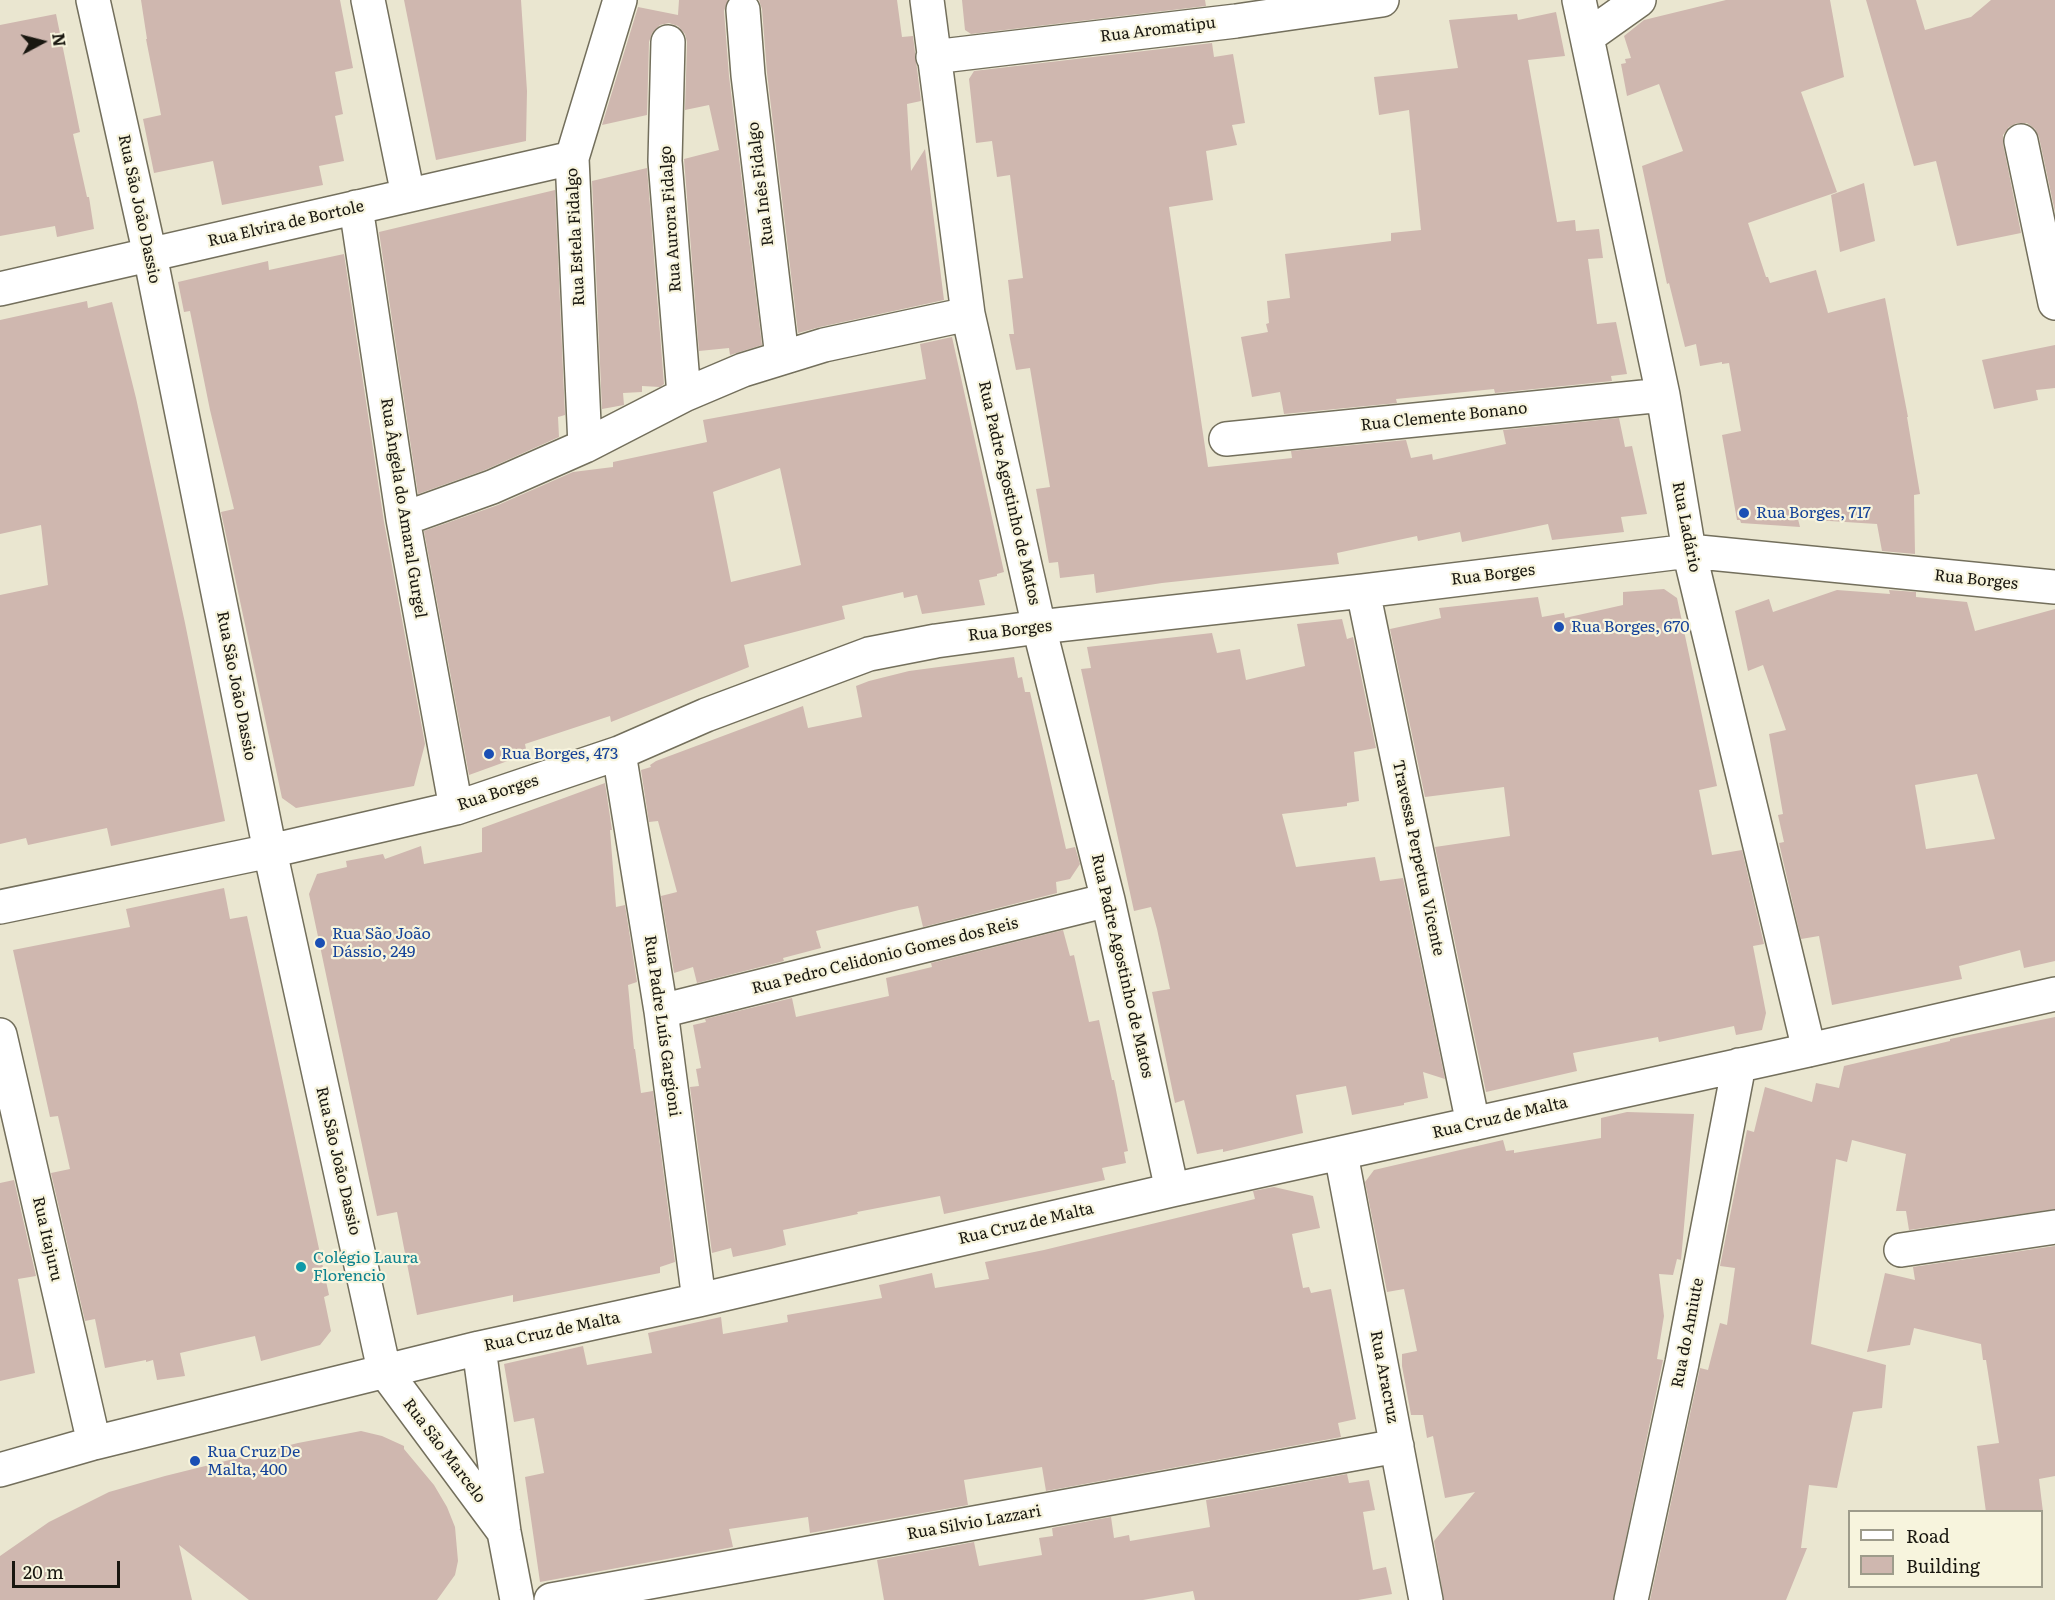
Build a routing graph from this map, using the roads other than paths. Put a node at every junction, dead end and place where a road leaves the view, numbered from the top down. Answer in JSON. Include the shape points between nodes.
{"nodes":[{"id":1,"x":93,"y":0,"type":"edge"},
{"id":2,"x":368,"y":0,"type":"edge"},
{"id":3,"x":620,"y":0,"type":"edge"},
{"id":4,"x":927,"y":0,"type":"edge"},
{"id":5,"x":1382,"y":0,"type":"edge"},
{"id":6,"x":1579,"y":0,"type":"edge"},
{"id":7,"x":1639,"y":0,"type":"edge"},
{"id":8,"x":743,"y":10,"type":"dead end"},
{"id":9,"x":1587,"y":37,"type":"junction"},
{"id":10,"x":668,"y":42,"type":"dead end"},
{"id":11,"x":933,"y":57,"type":"junction"},
{"id":12,"x":2021,"y":141,"type":"dead end"},
{"id":13,"x":572,"y":158,"type":"junction"},
{"id":14,"x":408,"y":195,"type":"junction"},
{"id":15,"x":356,"y":207,"type":"junction"},
{"id":16,"x":150,"y":255,"type":"junction"},
{"id":17,"x":0,"y":289,"type":"edge"},
{"id":18,"x":2055,"y":303,"type":"edge"},
{"id":19,"x":968,"y":314,"type":"junction"},
{"id":20,"x":782,"y":357,"type":"junction"},
{"id":21,"x":684,"y":395,"type":"junction"},
{"id":22,"x":1663,"y":395,"type":"junction"},
{"id":23,"x":1226,"y":439,"type":"dead end"},
{"id":24,"x":585,"y":446,"type":"junction"},
{"id":25,"x":403,"y":519,"type":"junction"},
{"id":26,"x":1689,"y":551,"type":"junction"},
{"id":27,"x":2055,"y":587,"type":"edge"},
{"id":28,"x":1362,"y":591,"type":"junction"},
{"id":29,"x":1039,"y":627,"type":"junction"},
{"id":30,"x":619,"y":753,"type":"junction"},
{"id":31,"x":456,"y":808,"type":"junction"},
{"id":32,"x":270,"y":851,"type":"junction"},
{"id":33,"x":1108,"y":900,"type":"junction"},
{"id":34,"x":0,"y":907,"type":"edge"},
{"id":35,"x":2055,"y":993,"type":"edge"},
{"id":36,"x":661,"y":1011,"type":"junction"},
{"id":37,"x":0,"y":1035,"type":"edge"},
{"id":38,"x":1809,"y":1050,"type":"junction"},
{"id":39,"x":1739,"y":1065,"type":"junction"},
{"id":40,"x":1473,"y":1124,"type":"junction"},
{"id":41,"x":1341,"y":1154,"type":"junction"},
{"id":42,"x":1172,"y":1190,"type":"junction"},
{"id":43,"x":2055,"y":1227,"type":"edge"},
{"id":44,"x":1901,"y":1250,"type":"dead end"},
{"id":45,"x":699,"y":1300,"type":"junction"},
{"id":46,"x":479,"y":1347,"type":"junction"},
{"id":47,"x":384,"y":1370,"type":"junction"},
{"id":48,"x":94,"y":1443,"type":"junction"},
{"id":49,"x":1397,"y":1446,"type":"junction"},
{"id":50,"x":0,"y":1470,"type":"edge"},
{"id":51,"x":504,"y":1532,"type":"junction"},
{"id":52,"x":516,"y":1600,"type":"edge"},
{"id":53,"x":551,"y":1600,"type":"edge"},
{"id":54,"x":1426,"y":1600,"type":"edge"},
{"id":55,"x":1631,"y":1600,"type":"edge"}],
"edges":[{"from":1,"to":16,"type":"street","name":"Rua São João Dassio"},
{"from":2,"to":14,"type":"street"},
{"from":3,"to":13,"type":"street","name":"Rua Estela Fidalgo"},
{"from":4,"to":11,"type":"street","name":"Rua Padre Agostinho de Matos"},
{"from":5,"to":11,"type":"street","name":"Rua Aromatipu"},
{"from":6,"to":9,"type":"street","name":"Rua Ladário"},
{"from":7,"to":9,"type":"street"},
{"from":8,"to":20,"type":"street","name":"Rua Inês Fidalgo"},
{"from":9,"to":22,"type":"street","name":"Rua Ladário"},
{"from":10,"to":21,"type":"street","name":"Rua Aurora Fidalgo","via":[[665,161]]},
{"from":11,"to":19,"type":"street","name":"Rua Padre Agostinho de Matos"},
{"from":12,"to":18,"type":"street"},
{"from":13,"to":14,"type":"street","name":"Rua Elvira de Bortole"},
{"from":13,"to":24,"type":"street","name":"Rua Estela Fidalgo"},
{"from":14,"to":15,"type":"street","name":"Rua Elvira de Bortole"},
{"from":15,"to":16,"type":"street","name":"Rua Elvira de Bortole"},
{"from":15,"to":25,"type":"street","name":"Rua Ângela do Amaral Gurgel"},
{"from":16,"to":17,"type":"street","name":"Rua Elvira de Bortole"},
{"from":16,"to":32,"type":"street","name":"Rua São João Dassio"},
{"from":19,"to":20,"type":"street"},
{"from":19,"to":29,"type":"street","name":"Rua Padre Agostinho de Matos"},
{"from":20,"to":21,"type":"street"},
{"from":21,"to":24,"type":"street"},
{"from":22,"to":23,"type":"street","name":"Rua Clemente Bonano"},
{"from":22,"to":26,"type":"street","name":"Rua Ladário"},
{"from":24,"to":25,"type":"street","via":[[492,487]]},
{"from":25,"to":31,"type":"street","name":"Rua Ângela do Amaral Gurgel"},
{"from":26,"to":27,"type":"street","name":"Rua Borges"},
{"from":26,"to":28,"type":"street","name":"Rua Borges"},
{"from":26,"to":38,"type":"street","name":"Rua Ladário"},
{"from":28,"to":29,"type":"street","name":"Rua Borges"},
{"from":28,"to":40,"type":"street","name":"Travessa Perpetua Vicente"},
{"from":29,"to":30,"type":"street","name":"Rua Borges","via":[[869,654],[726,707]]},
{"from":29,"to":33,"type":"street","name":"Rua Padre Agostinho de Matos"},
{"from":30,"to":31,"type":"street","name":"Rua Borges"},
{"from":30,"to":36,"type":"street","name":"Rua Padre Luís Gargioni"},
{"from":31,"to":32,"type":"street","name":"Rua Borges"},
{"from":32,"to":34,"type":"street","name":"Rua Borges"},
{"from":32,"to":47,"type":"street","name":"Rua São João Dassio"},
{"from":33,"to":36,"type":"street","name":"Rua Pedro Celidonio Gomes dos Reis"},
{"from":33,"to":42,"type":"street","name":"Rua Padre Agostinho de Matos"},
{"from":35,"to":38,"type":"street","name":"Rua Cruz de Malta"},
{"from":36,"to":45,"type":"street","name":"Rua Padre Luís Gargioni"},
{"from":37,"to":48,"type":"street","name":"Rua Itajuru"},
{"from":38,"to":39,"type":"street","name":"Rua Cruz de Malta"},
{"from":39,"to":40,"type":"street","name":"Rua Cruz de Malta"},
{"from":39,"to":55,"type":"street","name":"Rua do Amiute","via":[[1683,1363]]},
{"from":40,"to":41,"type":"street","name":"Rua Cruz de Malta"},
{"from":41,"to":42,"type":"street","name":"Rua Cruz de Malta"},
{"from":41,"to":49,"type":"street","name":"Rua Aracruz"},
{"from":42,"to":45,"type":"street","name":"Rua Cruz de Malta"},
{"from":43,"to":44,"type":"street"},
{"from":45,"to":46,"type":"street","name":"Rua Cruz de Malta"},
{"from":46,"to":47,"type":"street","name":"Rua Cruz de Malta"},
{"from":46,"to":51,"type":"street","name":"Rua São Marcelo"},
{"from":47,"to":48,"type":"street","name":"Rua Cruz de Malta"},
{"from":47,"to":51,"type":"street","name":"Rua São Marcelo"},
{"from":48,"to":50,"type":"street","name":"Rua Cruz de Malta"},
{"from":49,"to":53,"type":"street","name":"Rua Silvio Lazzari"},
{"from":49,"to":54,"type":"street","name":"Rua Aracruz"},
{"from":51,"to":52,"type":"street","name":"Rua São Marcelo"}]}
